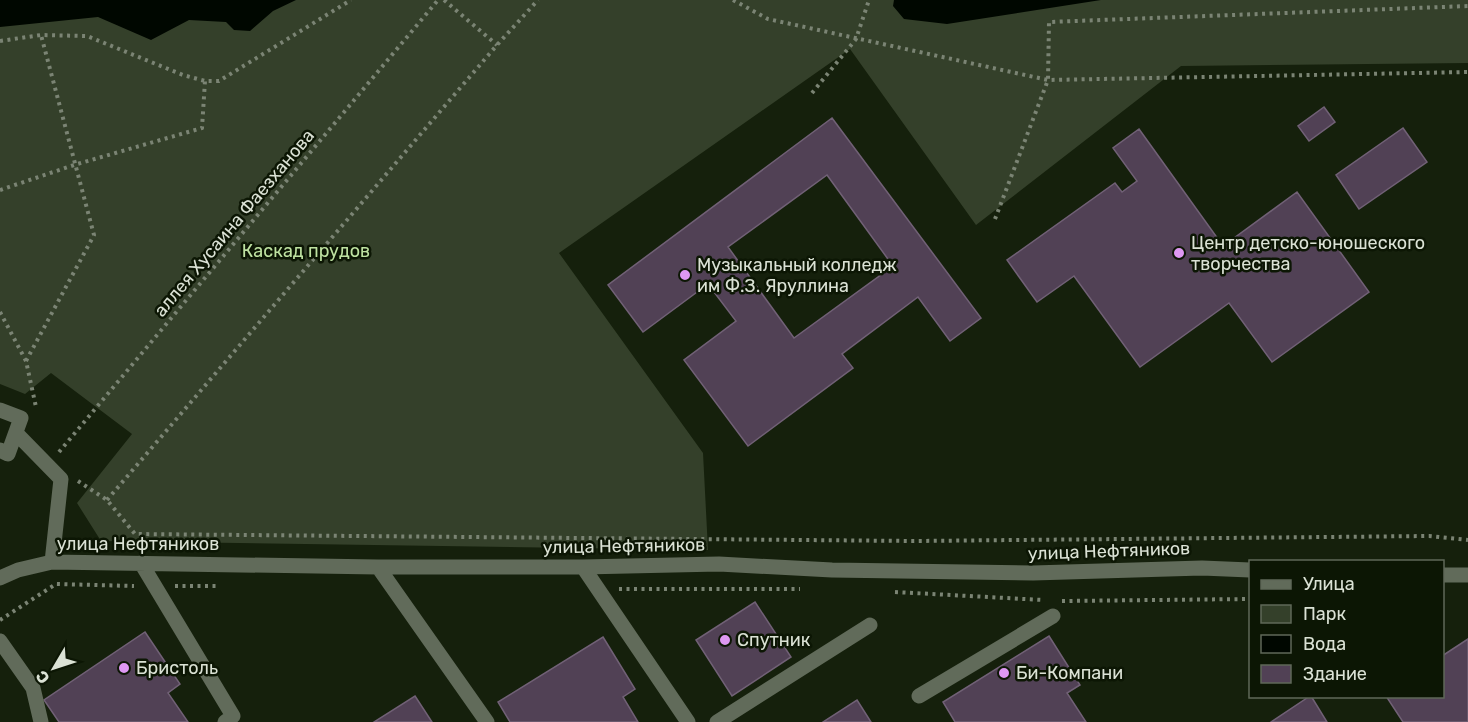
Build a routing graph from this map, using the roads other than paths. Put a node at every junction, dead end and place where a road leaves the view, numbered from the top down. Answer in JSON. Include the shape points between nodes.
{"nodes":[{"id":1,"x":0,"y":410,"type":"edge"},
{"id":2,"x":16,"y":433,"type":"junction"},
{"id":3,"x":0,"y":450,"type":"edge"},
{"id":4,"x":52,"y":562,"type":"junction"},
{"id":5,"x":141,"y":563,"type":"junction"},
{"id":6,"x":378,"y":567,"type":"junction"},
{"id":7,"x":583,"y":567,"type":"junction"},
{"id":8,"x":1249,"y":570,"type":"edge"},
{"id":9,"x":1444,"y":575,"type":"edge"},
{"id":10,"x":1468,"y":575,"type":"edge"},
{"id":11,"x":0,"y":578,"type":"edge"},
{"id":12,"x":1053,"y":616,"type":"dead end"},
{"id":13,"x":870,"y":625,"type":"dead end"},
{"id":14,"x":0,"y":641,"type":"edge"},
{"id":15,"x":919,"y":696,"type":"dead end"},
{"id":16,"x":41,"y":722,"type":"edge"},
{"id":17,"x":225,"y":722,"type":"edge"},
{"id":18,"x":487,"y":722,"type":"edge"},
{"id":19,"x":688,"y":722,"type":"edge"},
{"id":20,"x":717,"y":722,"type":"edge"}],
"edges":[{"from":1,"to":2,"type":"street","via":[[21,418]]},
{"from":2,"to":3,"type":"street","via":[[8,453]]},
{"from":2,"to":4,"type":"street","via":[[61,479]]},
{"from":4,"to":5,"type":"street","name":"улица Нефтяников"},
{"from":4,"to":11,"type":"street","name":"улица Нефтяников"},
{"from":5,"to":6,"type":"street","name":"улица Нефтяников"},
{"from":5,"to":17,"type":"street","via":[[233,716]]},
{"from":6,"to":7,"type":"street","name":"улица Нефтяников"},
{"from":6,"to":18,"type":"street"},
{"from":7,"to":8,"type":"street","name":"улица Нефтяников","via":[[719,564],[1033,573]]},
{"from":7,"to":19,"type":"street"},
{"from":9,"to":10,"type":"street"},
{"from":12,"to":15,"type":"street"},
{"from":13,"to":20,"type":"street"},
{"from":14,"to":16,"type":"street","via":[[33,688]]}]}
